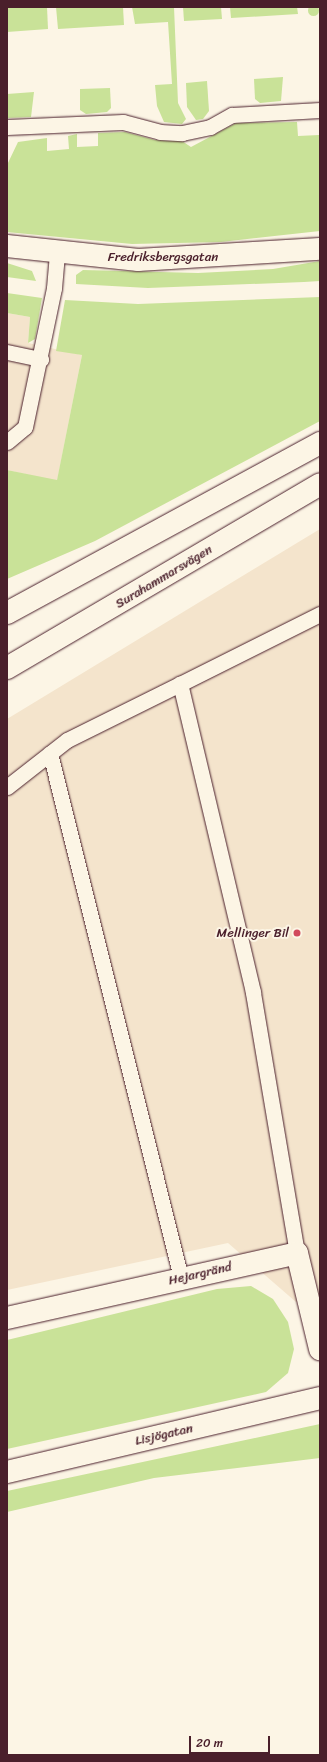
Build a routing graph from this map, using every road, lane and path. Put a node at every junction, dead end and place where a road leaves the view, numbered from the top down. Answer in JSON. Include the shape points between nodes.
{"nodes":[{"id":1,"x":320,"y":110,"type":"edge"},
{"id":2,"x":7,"y":127,"type":"edge"},
{"id":3,"x":7,"y":246,"type":"edge"},
{"id":4,"x":320,"y":249,"type":"edge"},
{"id":5,"x":57,"y":254,"type":"junction"},
{"id":6,"x":7,"y":352,"type":"edge"},
{"id":7,"x":41,"y":359,"type":"junction"},
{"id":8,"x":7,"y":442,"type":"edge"},
{"id":9,"x":320,"y":443,"type":"edge"},
{"id":10,"x":320,"y":484,"type":"edge"},
{"id":11,"x":7,"y":613,"type":"edge"},
{"id":12,"x":320,"y":614,"type":"edge"},
{"id":13,"x":7,"y":668,"type":"edge"},
{"id":14,"x":180,"y":684,"type":"junction"},
{"id":15,"x":50,"y":753,"type":"junction"},
{"id":16,"x":7,"y":787,"type":"edge"},
{"id":17,"x":297,"y":1253,"type":"junction"},
{"id":18,"x":181,"y":1278,"type":"junction"},
{"id":19,"x":7,"y":1318,"type":"edge"},
{"id":20,"x":320,"y":1349,"type":"edge"},
{"id":21,"x":320,"y":1398,"type":"edge"},
{"id":22,"x":7,"y":1472,"type":"edge"}],
"edges":[{"from":1,"to":2,"type":"lane","via":[[232,115],[210,127],[182,133],[160,132],[123,122]]},
{"from":3,"to":5,"type":"street","name":"Fredriksbergsgatan"},
{"from":4,"to":5,"type":"street","name":"Fredriksbergsgatan","via":[[138,260]]},
{"from":5,"to":7,"type":"lane"},
{"from":6,"to":7,"type":"lane"},
{"from":7,"to":8,"type":"lane","via":[[25,427]]},
{"from":9,"to":11,"type":"street"},
{"from":10,"to":13,"type":"street","name":"Surahammarsvägen"},
{"from":12,"to":14,"type":"lane"},
{"from":14,"to":15,"type":"lane","via":[[67,740]]},
{"from":14,"to":17,"type":"lane","via":[[253,992]]},
{"from":15,"to":16,"type":"lane"},
{"from":15,"to":18,"type":"lane"},
{"from":17,"to":18,"type":"street","name":"Hejargränd"},
{"from":17,"to":20,"type":"street"},
{"from":18,"to":19,"type":"street","name":"Hejargränd"},
{"from":21,"to":22,"type":"street","name":"Lisjögatan"}]}
